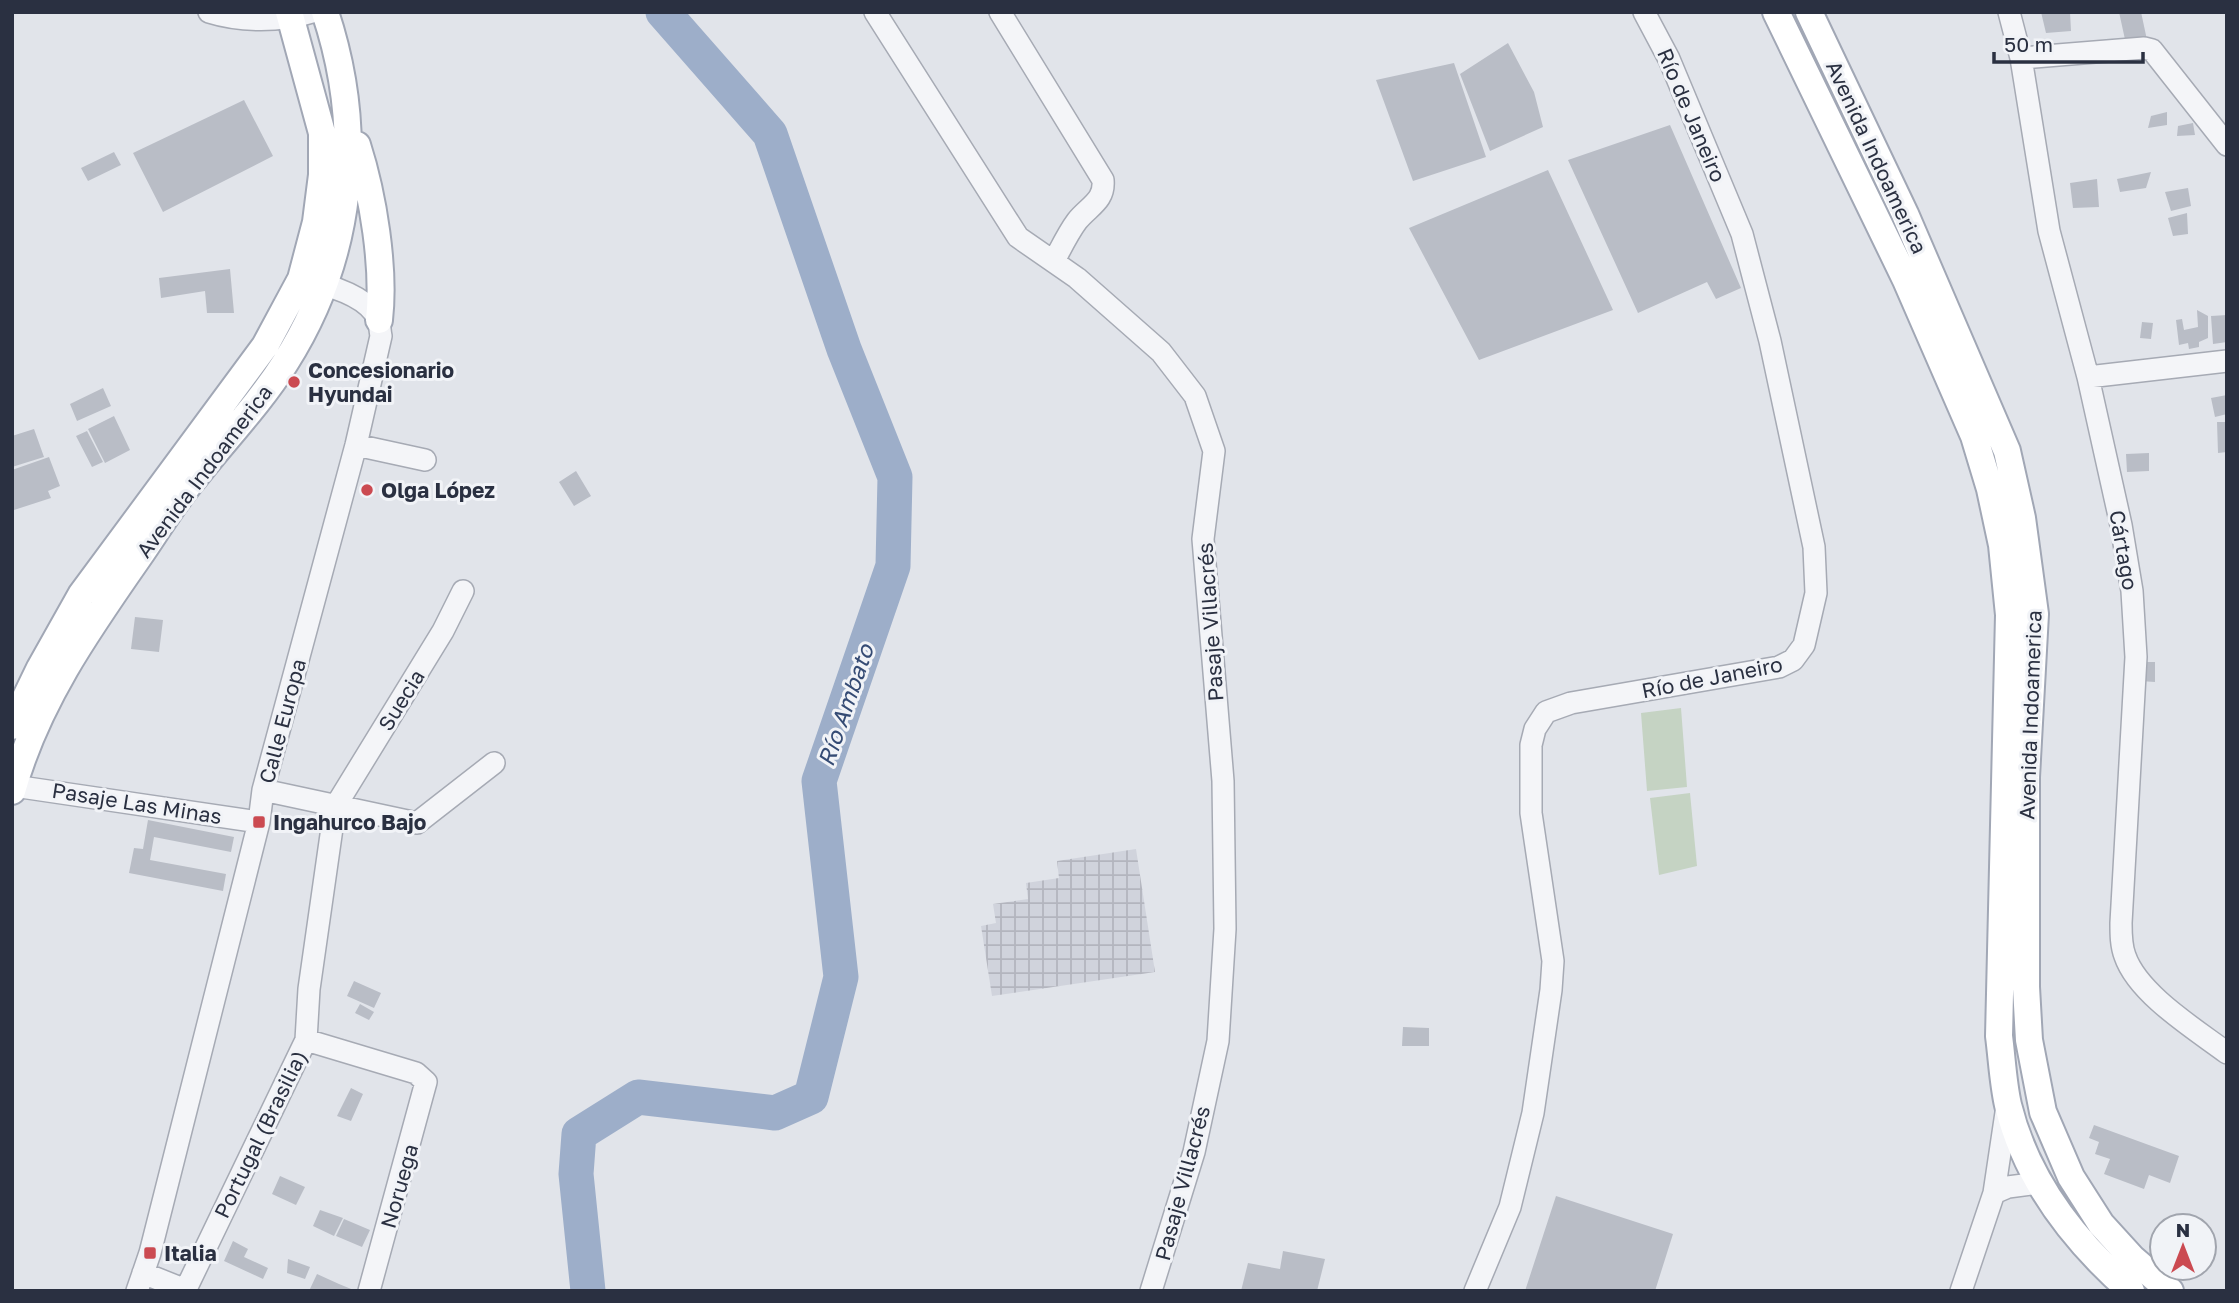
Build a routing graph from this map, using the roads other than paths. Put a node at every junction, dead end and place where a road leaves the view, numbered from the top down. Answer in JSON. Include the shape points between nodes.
{"nodes":[{"id":1,"x":209,"y":12,"type":"edge"},
{"id":2,"x":325,"y":12,"type":"edge"},
{"id":3,"x":875,"y":12,"type":"edge"},
{"id":4,"x":1000,"y":12,"type":"edge"},
{"id":5,"x":1644,"y":12,"type":"edge"},
{"id":6,"x":1776,"y":12,"type":"edge"},
{"id":7,"x":1809,"y":12,"type":"edge"},
{"id":8,"x":2008,"y":12,"type":"edge"},
{"id":9,"x":297,"y":14,"type":"edge"},
{"id":10,"x":2021,"y":58,"type":"junction"},
{"id":11,"x":348,"y":130,"type":"junction"},
{"id":12,"x":2227,"y":145,"type":"edge"},
{"id":13,"x":1054,"y":261,"type":"junction"},
{"id":14,"x":313,"y":282,"type":"junction"},
{"id":15,"x":379,"y":320,"type":"junction"},
{"id":16,"x":2227,"y":361,"type":"edge"},
{"id":17,"x":2088,"y":377,"type":"junction"},
{"id":18,"x":356,"y":445,"type":"junction"},
{"id":19,"x":425,"y":460,"type":"dead end"},
{"id":20,"x":463,"y":592,"type":"dead end"},
{"id":21,"x":12,"y":726,"type":"edge"},
{"id":22,"x":494,"y":763,"type":"dead end"},
{"id":23,"x":13,"y":788,"type":"edge"},
{"id":24,"x":263,"y":790,"type":"junction"},
{"id":25,"x":335,"y":807,"type":"junction"},
{"id":26,"x":259,"y":822,"type":"junction"},
{"id":27,"x":306,"y":1040,"type":"junction"},
{"id":28,"x":2227,"y":1054,"type":"edge"},
{"id":29,"x":2008,"y":1104,"type":"junction"},
{"id":30,"x":2039,"y":1183,"type":"junction"},
{"id":31,"x":1994,"y":1193,"type":"junction"},
{"id":32,"x":140,"y":1282,"type":"edge"},
{"id":33,"x":186,"y":1290,"type":"edge"},
{"id":34,"x":369,"y":1291,"type":"edge"},
{"id":35,"x":1151,"y":1291,"type":"edge"},
{"id":36,"x":1475,"y":1291,"type":"edge"},
{"id":37,"x":1961,"y":1291,"type":"edge"},
{"id":38,"x":2131,"y":1291,"type":"edge"},
{"id":39,"x":2170,"y":1291,"type":"edge"}],
"edges":[{"from":1,"to":9,"type":"street","via":[[225,17]]},
{"from":2,"to":11,"type":"main road","name":"Avenida Indoamerica","via":[[337,46]]},
{"from":3,"to":13,"type":"street","name":"Pasaje Villacrés","via":[[1018,237]]},
{"from":4,"to":13,"type":"street","via":[[1103,180],[1104,191],[1098,201],[1077,221]]},
{"from":5,"to":36,"type":"street","name":"Río de Janeiro","via":[[1670,59],[1742,234],[1814,547],[1816,593],[1804,645],[1793,660],[1779,667],[1571,703],[1546,712],[1535,729],[1531,813],[1553,961],[1550,990],[1533,1113],[1510,1207]]},
{"from":6,"to":29,"type":"main road","name":"Avenida Indoamerica","via":[[1906,280],[1974,436],[2002,545],[2009,615],[1999,1036]]},
{"from":7,"to":39,"type":"main road","name":"Avenida Indoamerica","via":[[1905,214],[2007,451],[2022,518],[2035,614],[2026,777],[2026,987],[2029,1040],[2043,1112],[2071,1177],[2101,1224]]},
{"from":8,"to":10,"type":"street","name":"Cártago"},
{"from":9,"to":14,"type":"main road","name":"Avenida Indoamerica","via":[[322,133]]},
{"from":10,"to":12,"type":"street","via":[[2152,50]]},
{"from":10,"to":17,"type":"street","name":"Cártago","via":[[2049,231]]},
{"from":11,"to":14,"type":"main road","name":"Avenida Indoamerica","via":[[344,209]]},
{"from":11,"to":15,"type":"main road","via":[[365,168],[382,295]]},
{"from":13,"to":35,"type":"street","name":"Pasaje Villacrés","via":[[1161,352],[1195,396],[1214,451],[1203,539],[1223,781],[1225,929],[1219,1027],[1194,1152]]},
{"from":14,"to":15,"type":"street","via":[[366,306]]},
{"from":14,"to":21,"type":"main road","name":"Avenida Indoamerica","via":[[81,595]]},
{"from":14,"to":23,"type":"main road","name":"Avenida Indoamerica","via":[[285,363],[239,428],[195,477],[91,625],[43,707]]},
{"from":15,"to":18,"type":"street","name":"Calle Europa","via":[[381,336]]},
{"from":16,"to":17,"type":"street"},
{"from":17,"to":28,"type":"street","name":"Cártago","via":[[2132,591],[2136,657],[2120,923],[2124,954],[2133,973],[2169,1009]]},
{"from":18,"to":19,"type":"street"},
{"from":18,"to":24,"type":"street","name":"Calle Europa"},
{"from":20,"to":25,"type":"street","name":"Suecia"},
{"from":22,"to":25,"type":"street","via":[[417,823]]},
{"from":23,"to":26,"type":"street","name":"Pasaje Las Minas"},
{"from":24,"to":25,"type":"street"},
{"from":24,"to":26,"type":"street","name":"Calle Europa"},
{"from":25,"to":27,"type":"street","name":"Portugal (Brasilia)"},
{"from":26,"to":32,"type":"street","name":"Calle Europa"},
{"from":27,"to":33,"type":"street","name":"Portugal (Brasilia)"},
{"from":27,"to":34,"type":"street","name":"Noruega","via":[[416,1073],[426,1082]]},
{"from":29,"to":30,"type":"main road","name":"Avenida Indoamerica"},
{"from":29,"to":31,"type":"street"},
{"from":30,"to":31,"type":"street"},
{"from":30,"to":38,"type":"main road","name":"Avenida Indoamerica","via":[[2073,1230]]},
{"from":31,"to":37,"type":"street"},
{"from":32,"to":33,"type":"street"}]}
